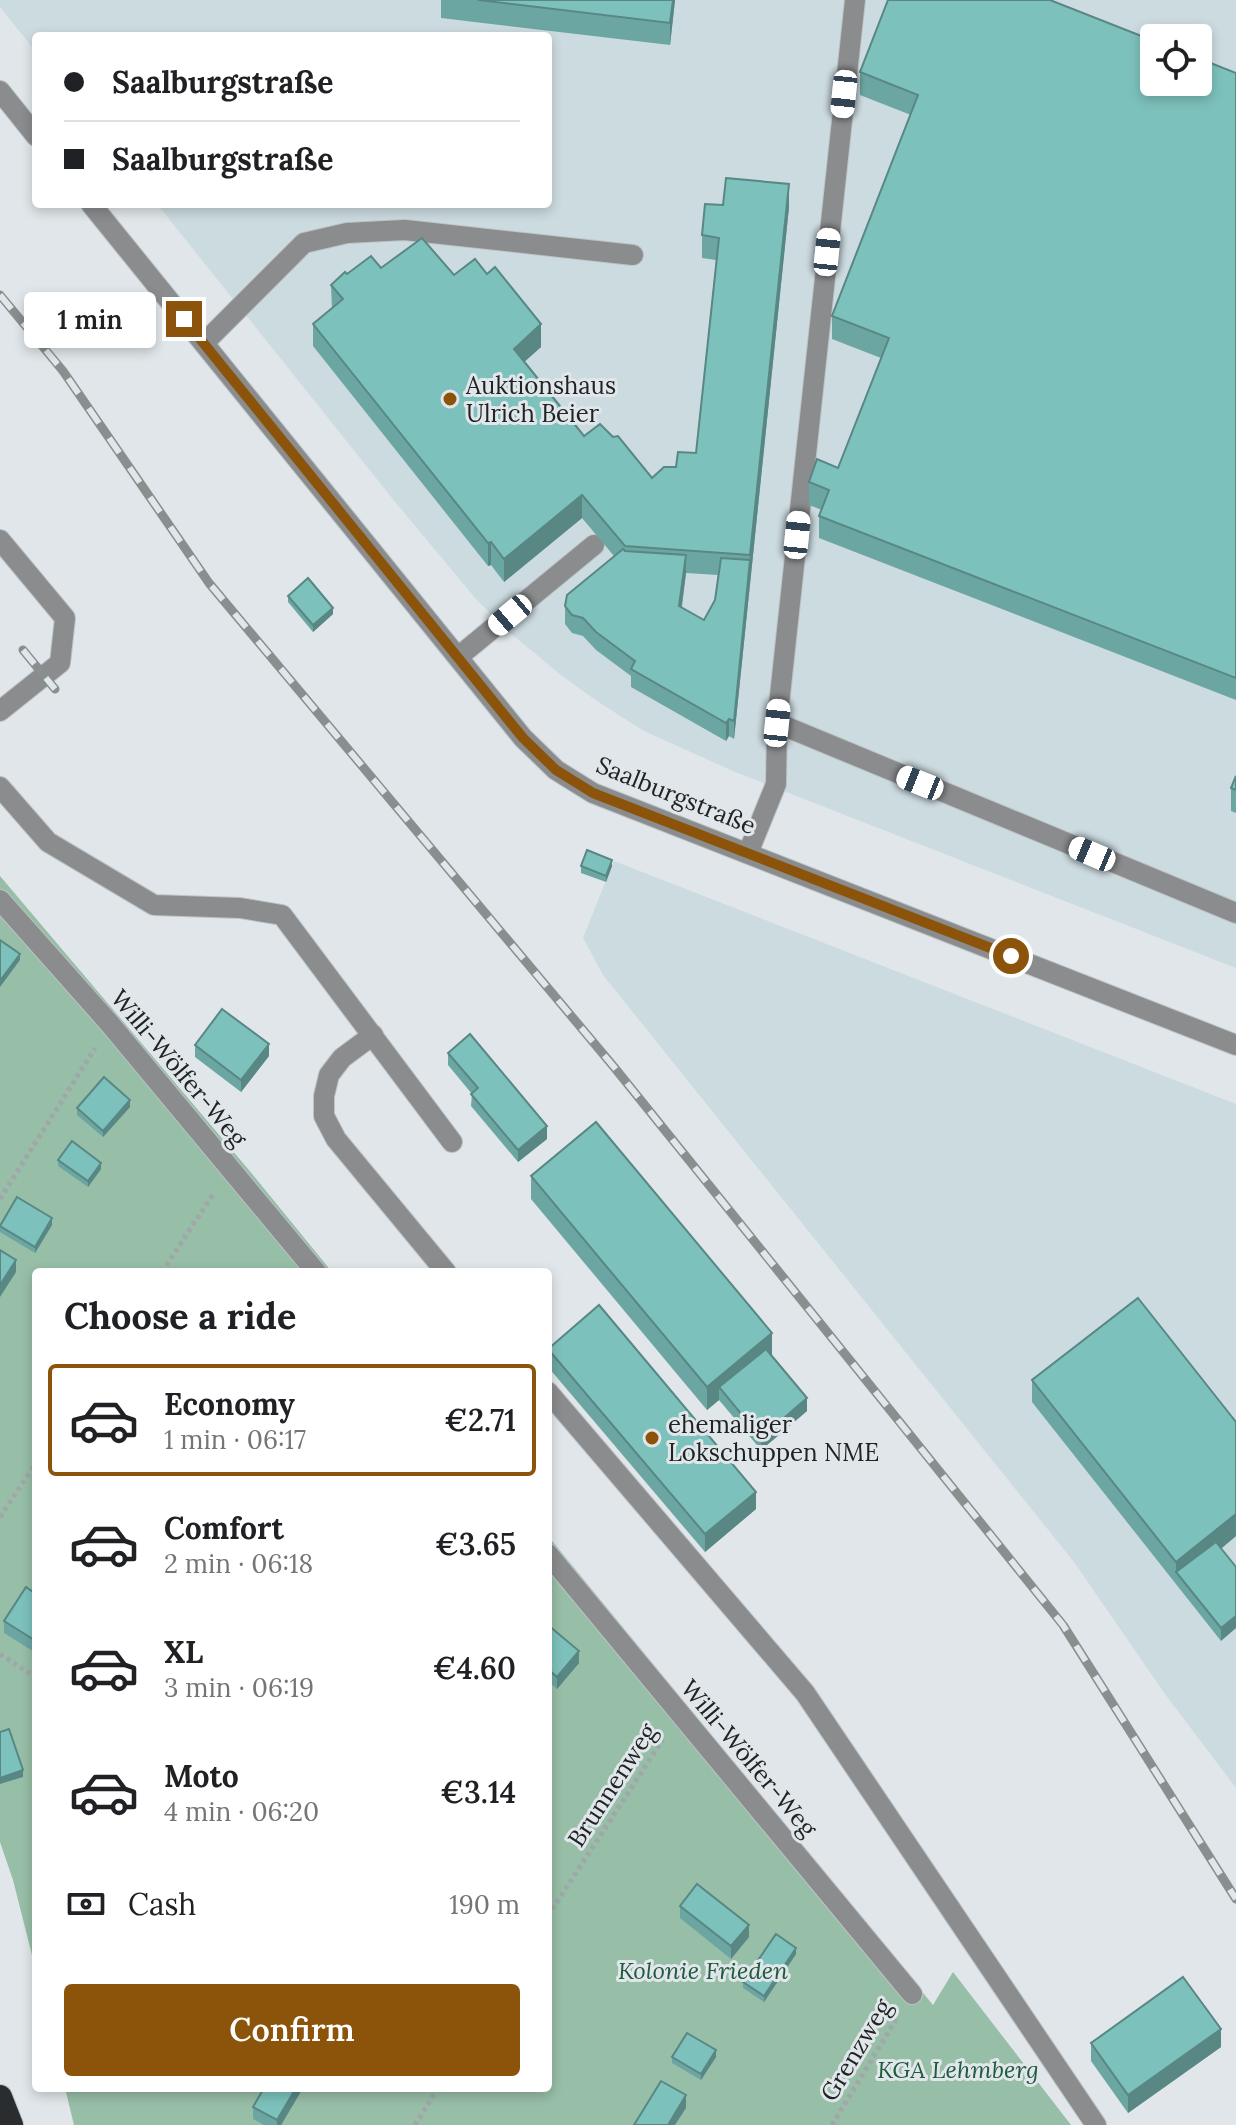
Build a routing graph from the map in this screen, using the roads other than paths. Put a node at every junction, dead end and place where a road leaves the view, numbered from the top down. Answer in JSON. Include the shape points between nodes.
{"nodes":[{"id":1,"x":855,"y":0,"type":"edge"},
{"id":2,"x":0,"y":91,"type":"edge"},
{"id":3,"x":32,"y":131,"type":"edge"},
{"id":4,"x":94,"y":208,"type":"edge"},
{"id":5,"x":633,"y":255,"type":"dead end"},
{"id":6,"x":204,"y":343,"type":"junction"},
{"id":7,"x":0,"y":540,"type":"edge"},
{"id":8,"x":594,"y":545,"type":"edge"},
{"id":9,"x":458,"y":657,"type":"junction"},
{"id":10,"x":0,"y":711,"type":"edge"},
{"id":11,"x":777,"y":723,"type":"junction"},
{"id":12,"x":0,"y":787,"type":"edge"},
{"id":13,"x":748,"y":853,"type":"junction"},
{"id":14,"x":0,"y":900,"type":"edge"},
{"id":15,"x":1236,"y":913,"type":"edge"},
{"id":16,"x":373,"y":1035,"type":"junction"},
{"id":17,"x":1236,"y":1045,"type":"edge"},
{"id":18,"x":452,"y":1142,"type":"dead end"},
{"id":19,"x":313,"y":1268,"type":"edge"},
{"id":20,"x":443,"y":1268,"type":"edge"},
{"id":21,"x":552,"y":1397,"type":"edge"},
{"id":22,"x":552,"y":1559,"type":"edge"},
{"id":23,"x":912,"y":1994,"type":"road end"},
{"id":24,"x":0,"y":2097,"type":"edge"},
{"id":25,"x":11,"y":2125,"type":"edge"},
{"id":26,"x":1096,"y":2125,"type":"edge"}],
"edges":[{"from":1,"to":11,"type":"street"},
{"from":2,"to":3,"type":"street"},
{"from":4,"to":6,"type":"street","name":"Saalburgstraße"},
{"from":5,"to":6,"type":"street","via":[[405,230],[347,233],[304,243]]},
{"from":6,"to":9,"type":"street","name":"Saalburgstraße"},
{"from":7,"to":10,"type":"street","via":[[65,618],[60,663]]},
{"from":8,"to":9,"type":"street"},
{"from":9,"to":13,"type":"street","name":"Saalburgstraße","via":[[556,770],[593,793]]},
{"from":11,"to":13,"type":"street","via":[[776,784]]},
{"from":11,"to":15,"type":"street"},
{"from":12,"to":16,"type":"street","via":[[48,842],[154,905],[282,915]]},
{"from":13,"to":17,"type":"street","name":"Saalburgstraße"},
{"from":14,"to":19,"type":"street","name":"Willi-Wölfer-Weg"},
{"from":16,"to":18,"type":"street"},
{"from":16,"to":20,"type":"street","via":[[329,1075],[324,1116],[336,1139]]},
{"from":21,"to":26,"type":"street","via":[[805,1693]]},
{"from":22,"to":23,"type":"street","name":"Willi-Wölfer-Weg"},
{"from":24,"to":25,"type":"highway"}]}
